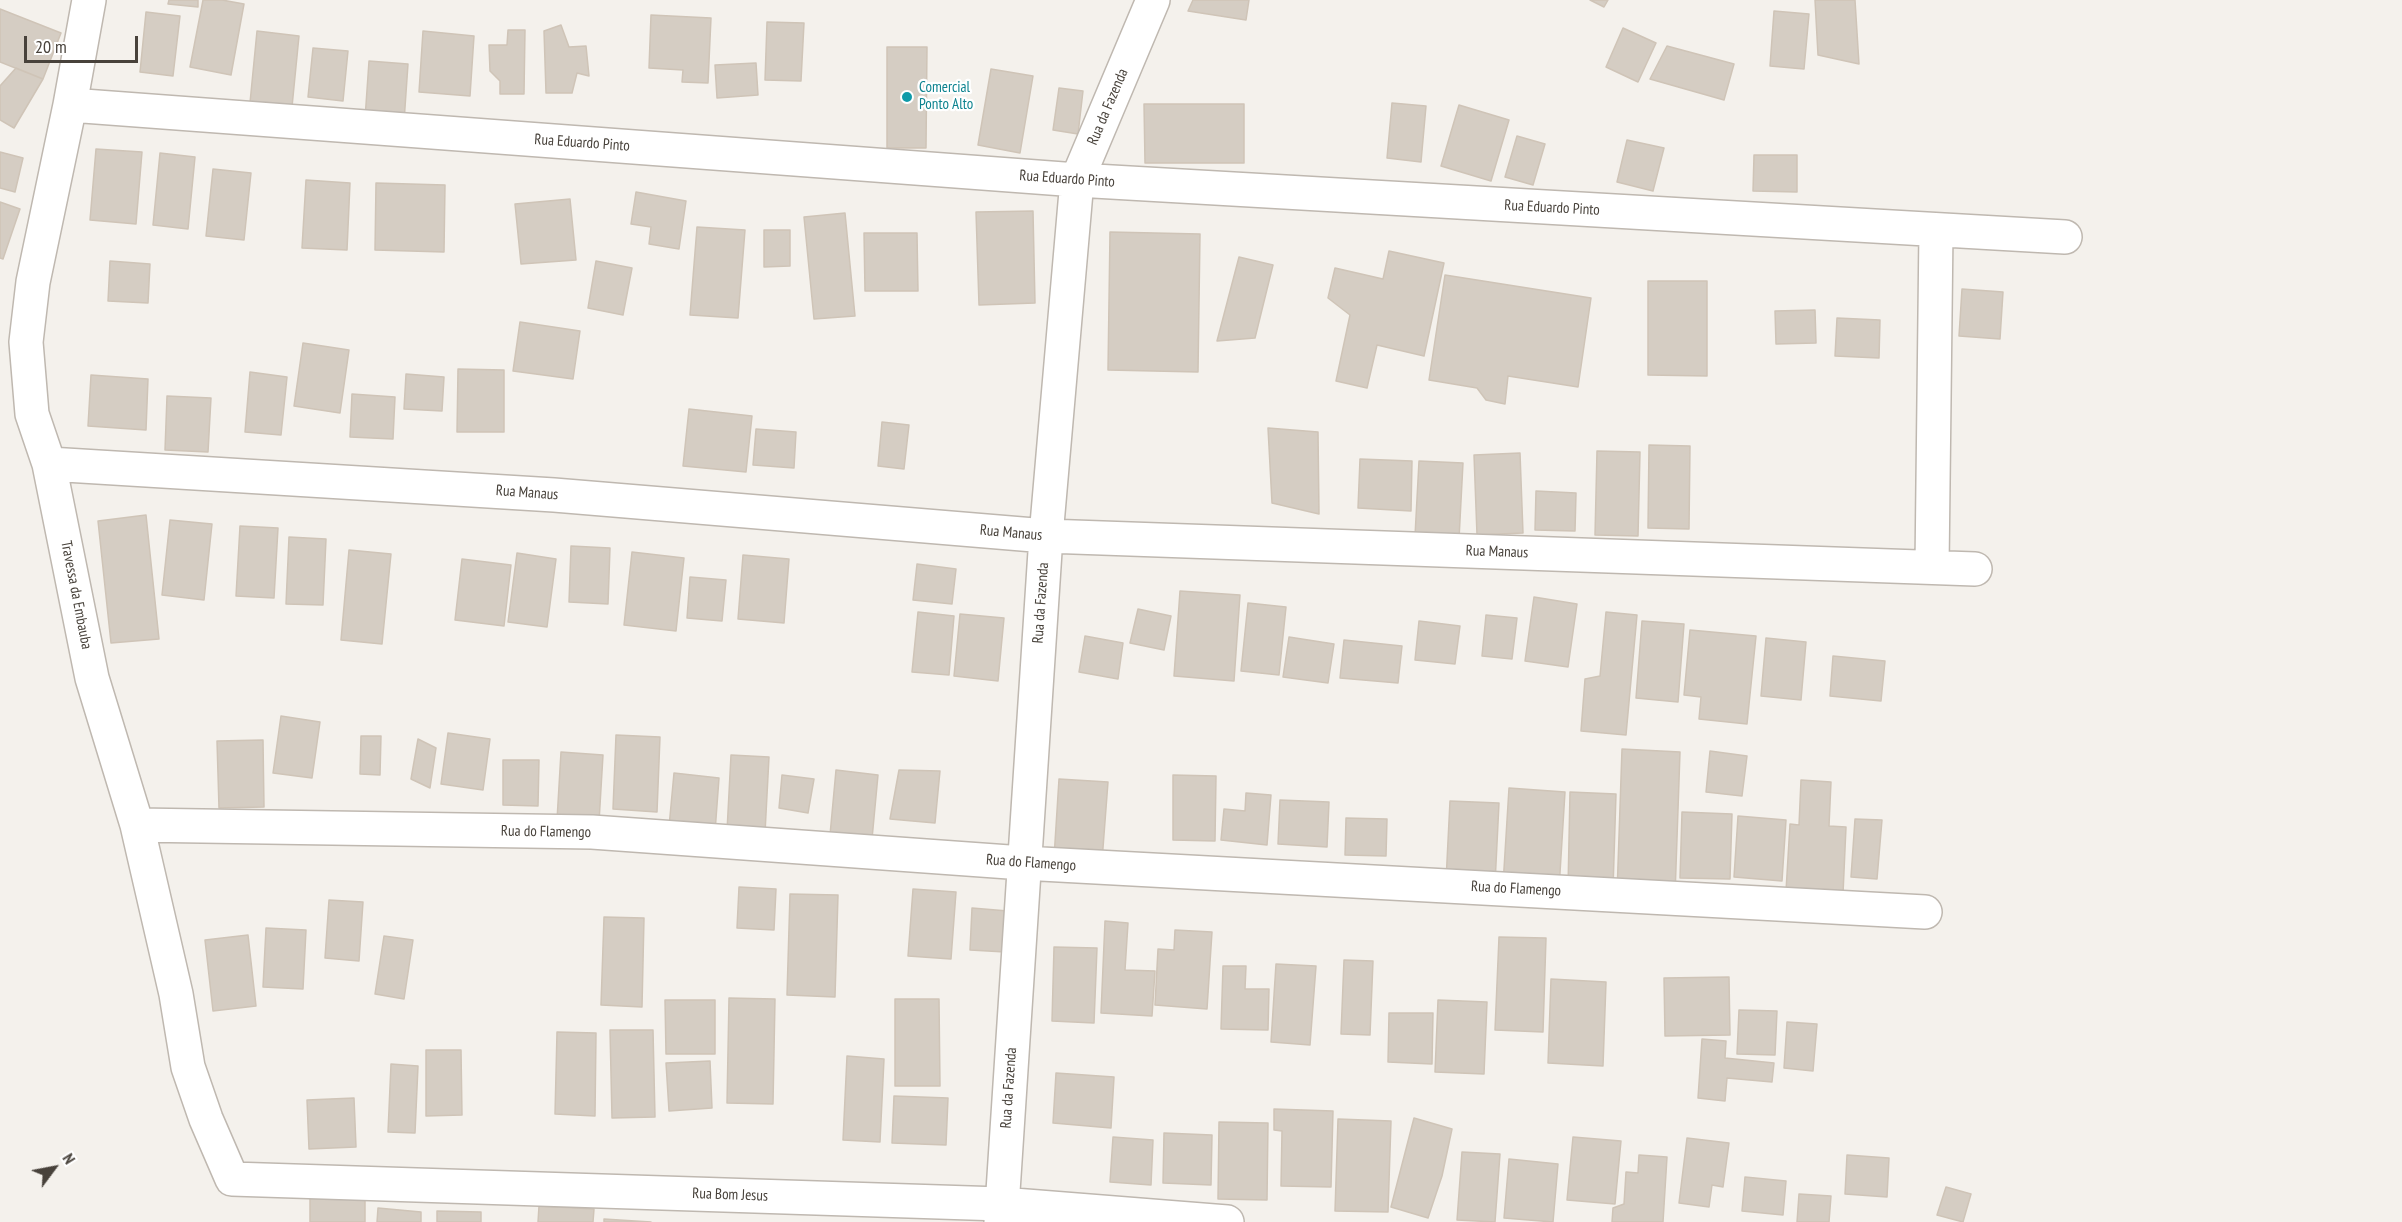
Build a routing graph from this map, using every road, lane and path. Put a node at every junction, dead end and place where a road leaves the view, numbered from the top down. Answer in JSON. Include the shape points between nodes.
{"nodes":[{"id":1,"x":89,"y":0,"type":"edge"},
{"id":2,"x":1153,"y":0,"type":"edge"},
{"id":3,"x":70,"y":105,"type":"junction"},
{"id":4,"x":1077,"y":180,"type":"junction"},
{"id":5,"x":1936,"y":230,"type":"junction"},
{"id":6,"x":2065,"y":237,"type":"dead end"},
{"id":7,"x":49,"y":464,"type":"junction"},
{"id":8,"x":1046,"y":536,"type":"junction"},
{"id":9,"x":1932,"y":567,"type":"junction"},
{"id":10,"x":1975,"y":569,"type":"dead end"},
{"id":11,"x":136,"y":825,"type":"junction"},
{"id":12,"x":1023,"y":863,"type":"junction"},
{"id":13,"x":1925,"y":912,"type":"dead end"},
{"id":14,"x":232,"y":1179,"type":"joint"},
{"id":15,"x":1001,"y":1213,"type":"edge"},
{"id":16,"x":1227,"y":1222,"type":"edge"}],
"edges":[{"from":1,"to":3,"type":"street","name":"Travessa da Embauba"},
{"from":2,"to":4,"type":"street","name":"Rua da Fazenda"},
{"from":3,"to":4,"type":"street","name":"Rua Eduardo Pinto"},
{"from":3,"to":7,"type":"street","name":"Travessa da Embauba","via":[[33,282],[26,342],[32,414]]},
{"from":4,"to":5,"type":"street","name":"Rua Eduardo Pinto"},
{"from":4,"to":8,"type":"street","name":"Rua da Fazenda"},
{"from":5,"to":6,"type":"street","name":"Rua Eduardo Pinto"},
{"from":5,"to":9,"type":"street"},
{"from":7,"to":8,"type":"street","name":"Rua Manaus","via":[[554,495]]},
{"from":7,"to":11,"type":"street","name":"Travessa da Embauba","via":[[92,678]]},
{"from":8,"to":9,"type":"street","name":"Rua Manaus"},
{"from":8,"to":12,"type":"street","name":"Rua da Fazenda"},
{"from":9,"to":10,"type":"street","name":"Rua Manaus"},
{"from":11,"to":12,"type":"street","name":"Rua do Flamengo","via":[[592,832]]},
{"from":11,"to":14,"type":"street","name":"Travessa da Embauba","via":[[176,994],[188,1067]]},
{"from":12,"to":13,"type":"street","name":"Rua do Flamengo"},
{"from":12,"to":15,"type":"street","name":"Rua da Fazenda"},
{"from":14,"to":15,"type":"street","name":"Rua Bom Jesus"},
{"from":15,"to":16,"type":"street","name":"Rua Bom Jesus"}]}
